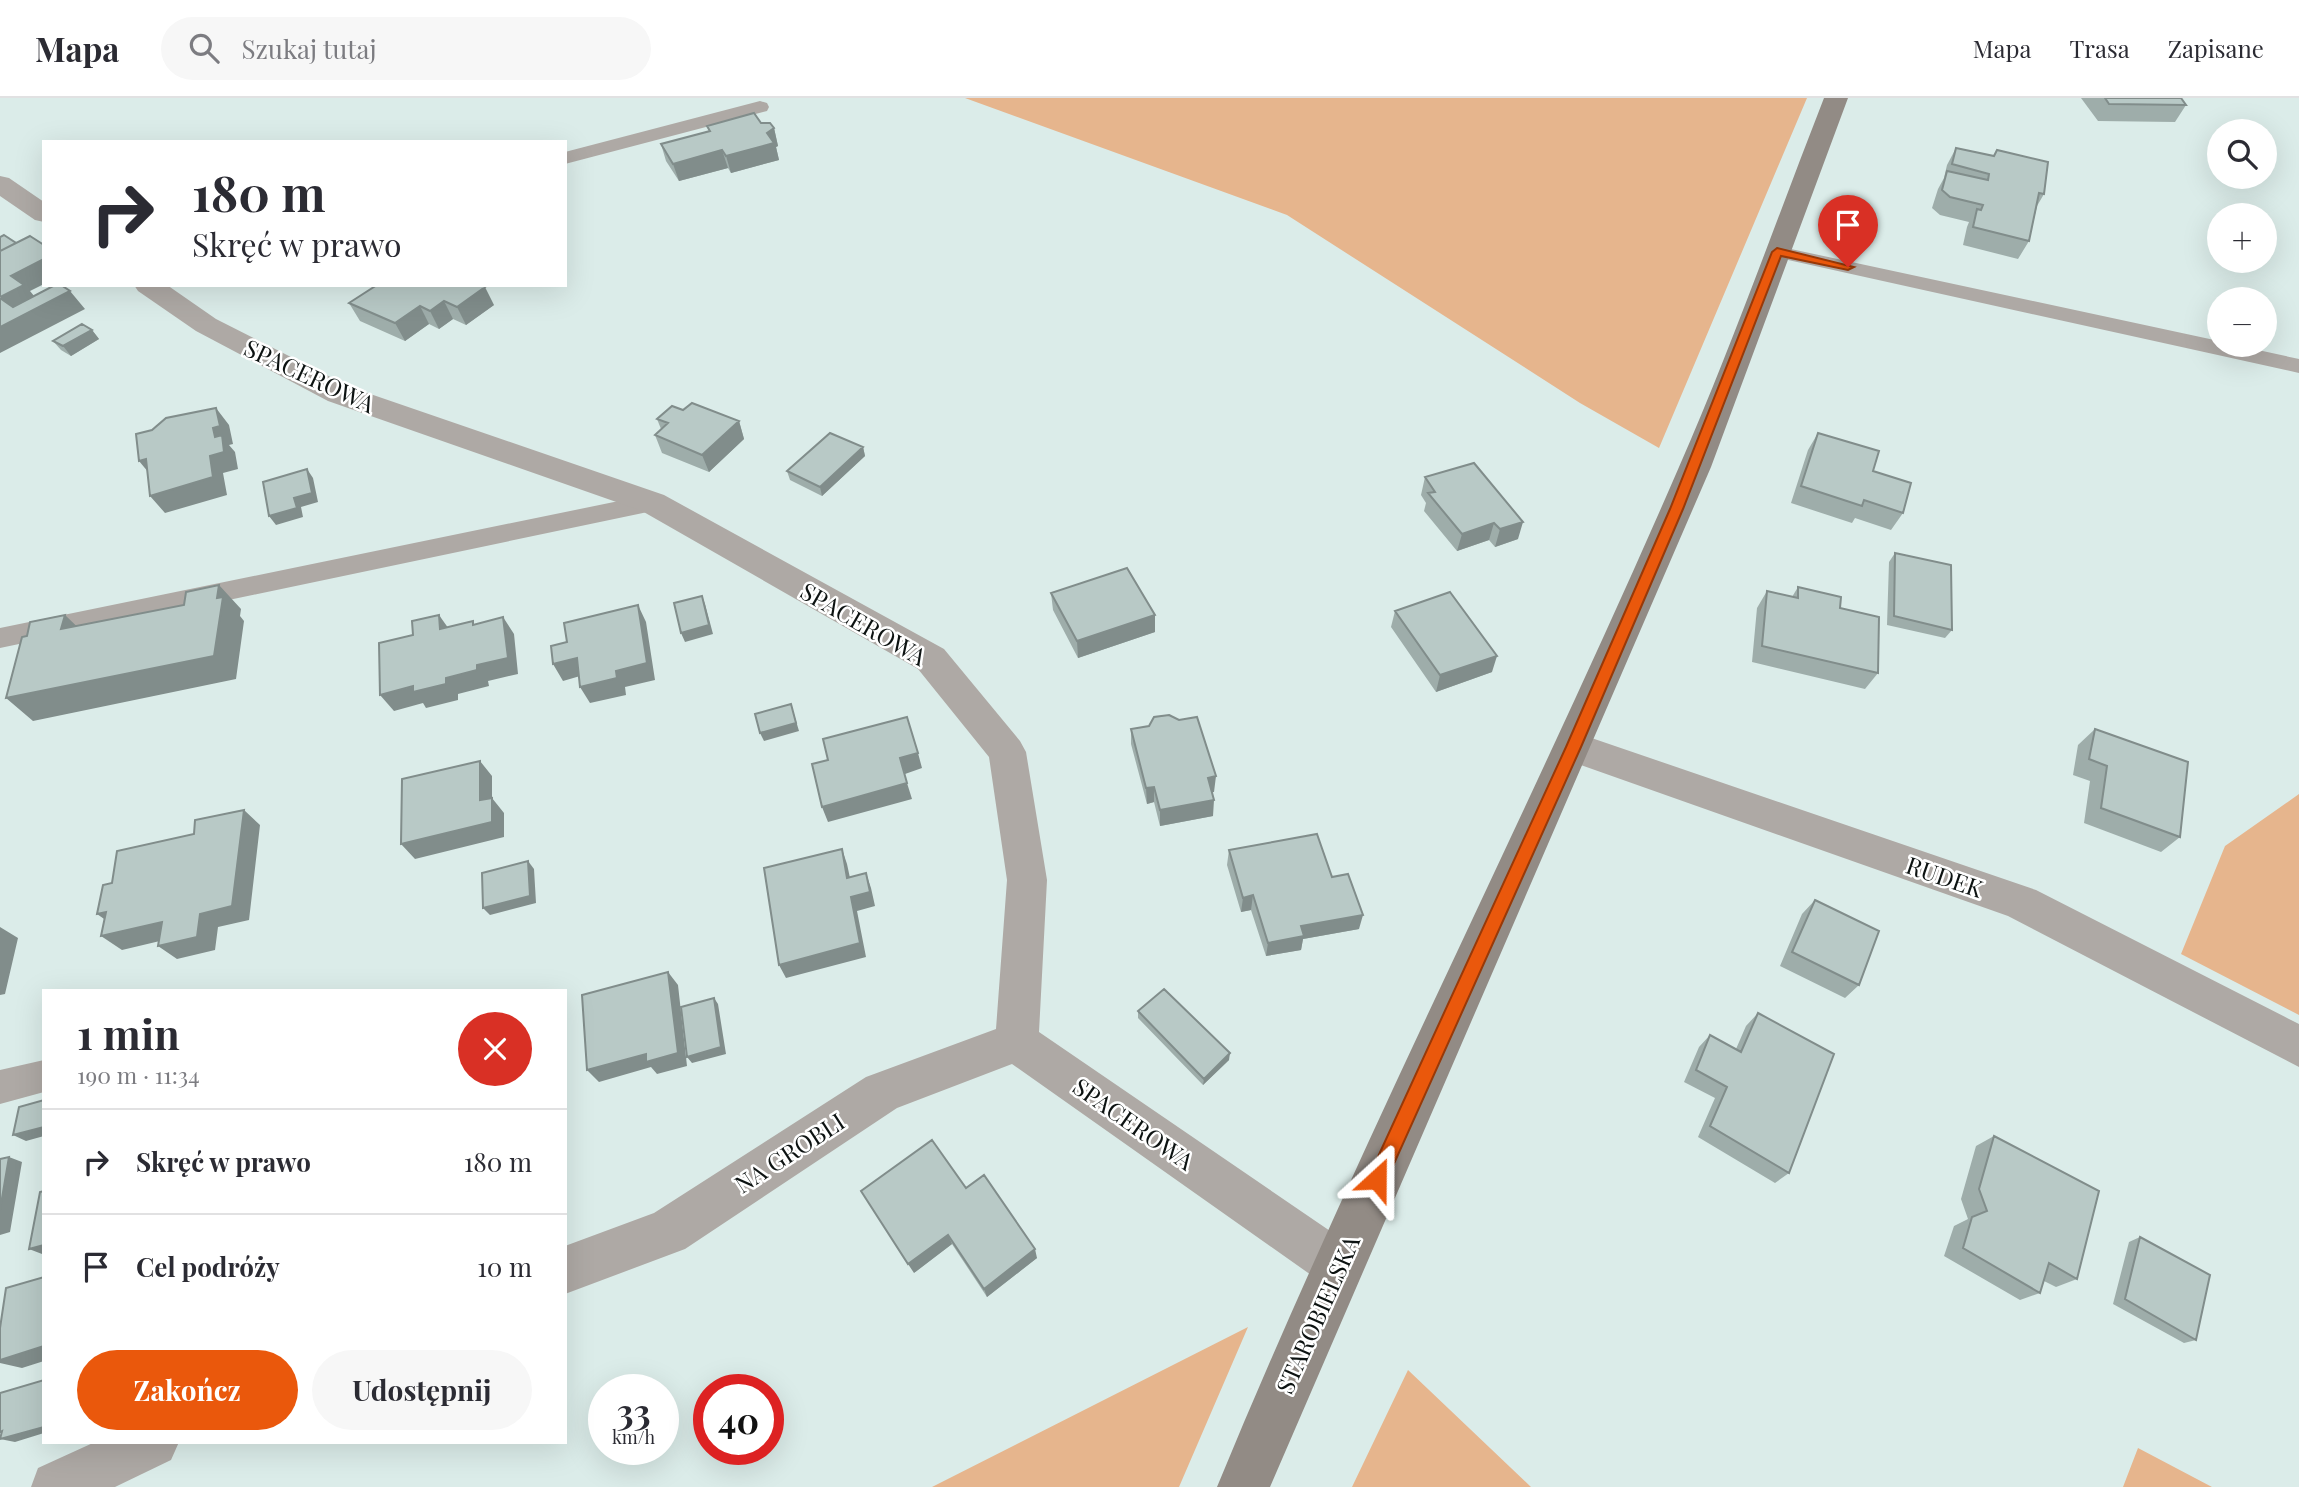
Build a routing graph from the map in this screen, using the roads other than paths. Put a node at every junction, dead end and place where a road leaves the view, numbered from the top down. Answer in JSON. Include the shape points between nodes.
{"nodes":[{"id":1,"x":1836,"y":98,"type":"edge"},
{"id":2,"x":760,"y":107,"type":"dead end"},
{"id":3,"x":567,"y":157,"type":"edge"},
{"id":4,"x":0,"y":184,"type":"edge"},
{"id":5,"x":42,"y":213,"type":"edge"},
{"id":6,"x":1777,"y":252,"type":"junction"},
{"id":7,"x":152,"y":287,"type":"edge"},
{"id":8,"x":2299,"y":366,"type":"edge"},
{"id":9,"x":653,"y":503,"type":"junction"},
{"id":10,"x":0,"y":638,"type":"edge"},
{"id":11,"x":1574,"y":747,"type":"junction"},
{"id":12,"x":1017,"y":1042,"type":"junction"},
{"id":13,"x":2299,"y":1046,"type":"edge"},
{"id":14,"x":42,"y":1076,"type":"edge"},
{"id":15,"x":0,"y":1087,"type":"edge"},
{"id":16,"x":1338,"y":1265,"type":"junction"},
{"id":17,"x":567,"y":1269,"type":"edge"},
{"id":18,"x":149,"y":1444,"type":"edge"},
{"id":19,"x":57,"y":1487,"type":"edge"},
{"id":20,"x":1242,"y":1487,"type":"edge"}],
"edges":[{"from":1,"to":6,"type":"street","name":"STAROBIELSKA"},
{"from":2,"to":3,"type":"lane"},
{"from":4,"to":5,"type":"street"},
{"from":6,"to":8,"type":"lane"},
{"from":6,"to":11,"type":"street","name":"STAROBIELSKA","via":[[1697,462]]},
{"from":7,"to":9,"type":"street","name":"SPACEROWA","via":[[206,325],[339,394]]},
{"from":9,"to":10,"type":"lane"},
{"from":9,"to":12,"type":"street","name":"SPACEROWA","via":[[931,659],[1007,752],[1027,880]]},
{"from":11,"to":13,"type":"street","name":"RUDEK","via":[[2022,903]]},
{"from":11,"to":16,"type":"street","name":"STAROBIELSKA"},
{"from":12,"to":16,"type":"street","name":"SPACEROWA"},
{"from":12,"to":17,"type":"street","name":"NA GROBLI","via":[[882,1092],[668,1232]]},
{"from":14,"to":15,"type":"lane"},
{"from":16,"to":20,"type":"street","name":"STAROBIELSKA"},
{"from":18,"to":19,"type":"street"}]}
